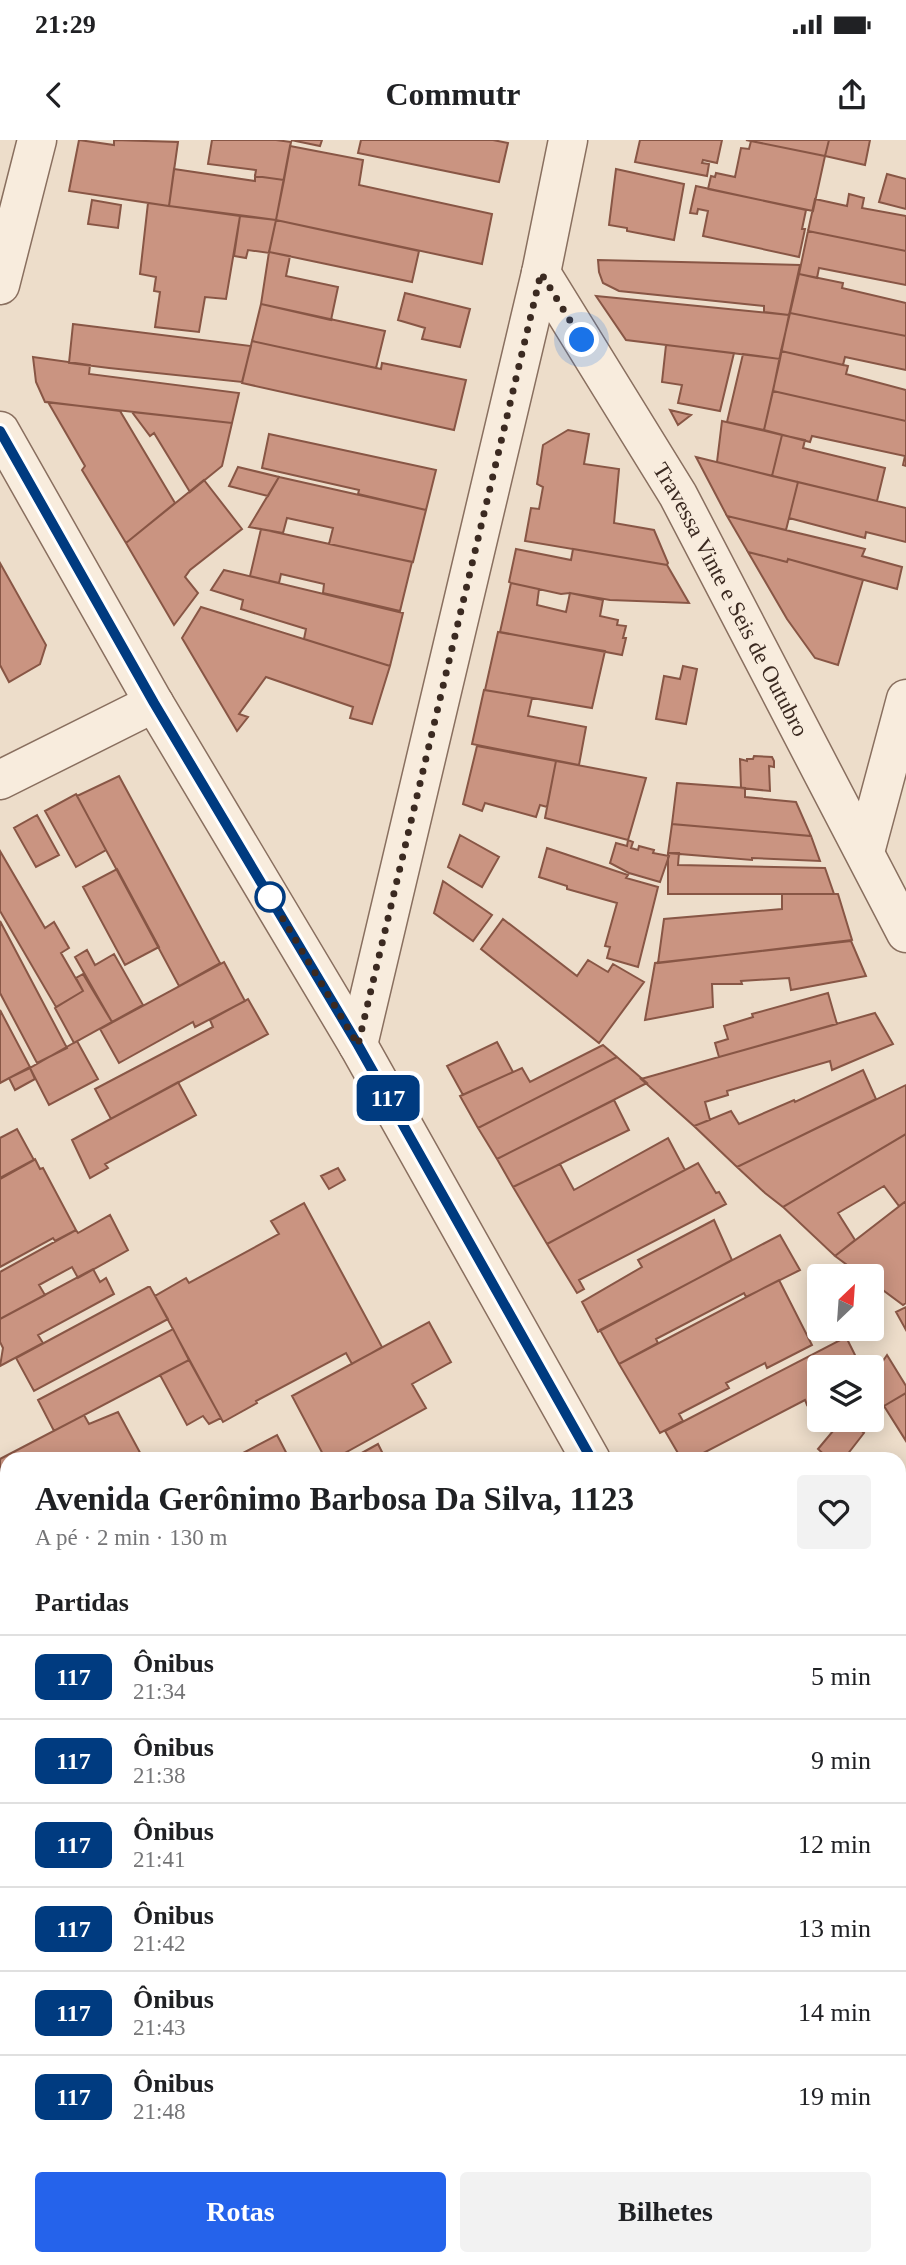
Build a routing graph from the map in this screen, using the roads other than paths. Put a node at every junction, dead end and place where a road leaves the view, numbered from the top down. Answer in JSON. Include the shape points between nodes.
{"nodes":[{"id":1,"x":37,"y":140,"type":"edge"},
{"id":2,"x":568,"y":140,"type":"edge"},
{"id":3,"x":541,"y":273,"type":"junction"},
{"id":4,"x":0,"y":285,"type":"edge"},
{"id":5,"x":0,"y":431,"type":"edge"},
{"id":6,"x":906,"y":699,"type":"edge"},
{"id":7,"x":154,"y":703,"type":"junction"},
{"id":8,"x":0,"y":780,"type":"edge"},
{"id":9,"x":865,"y":852,"type":"junction"},
{"id":10,"x":906,"y":933,"type":"edge"},
{"id":11,"x":358,"y":1045,"type":"junction"},
{"id":12,"x":587,"y":1452,"type":"edge"}],
"edges":[{"from":1,"to":4,"type":"street"},
{"from":2,"to":3,"type":"street"},
{"from":3,"to":9,"type":"street","name":"Travessa Vinte e Seis de Outubro","via":[[678,495]]},
{"from":3,"to":11,"type":"street"},
{"from":5,"to":7,"type":"street"},
{"from":6,"to":9,"type":"street"},
{"from":7,"to":8,"type":"street"},
{"from":7,"to":11,"type":"street"},
{"from":9,"to":10,"type":"street","name":"Travessa Vinte e Seis de Outubro"},
{"from":11,"to":12,"type":"street"}]}
